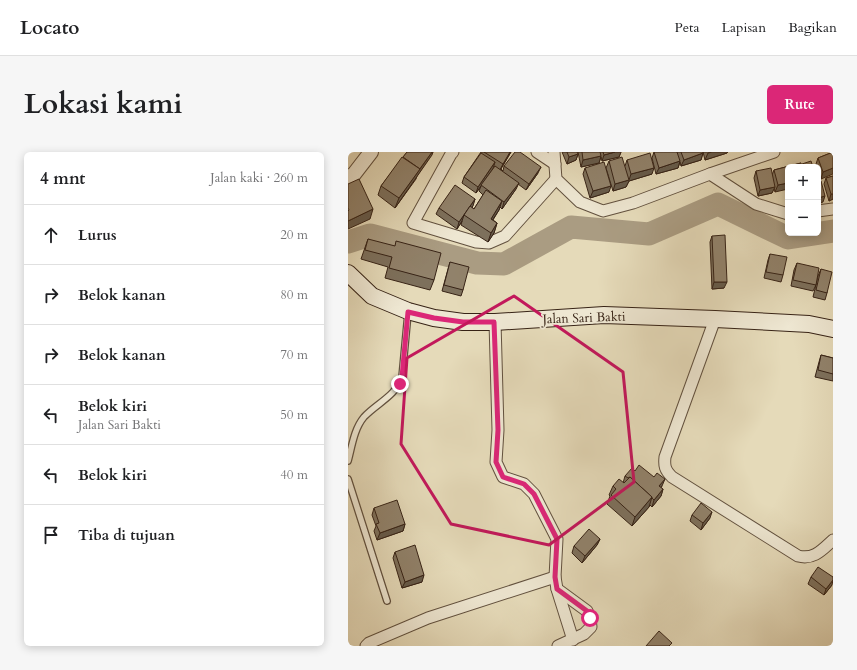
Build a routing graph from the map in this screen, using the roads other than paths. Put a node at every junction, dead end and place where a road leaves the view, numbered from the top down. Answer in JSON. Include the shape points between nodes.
{"nodes":[{"id":1,"x":371,"y":152,"type":"edge"},
{"id":2,"x":453,"y":152,"type":"edge"},
{"id":3,"x":537,"y":152,"type":"edge"},
{"id":4,"x":554,"y":152,"type":"edge"},
{"id":5,"x":774,"y":152,"type":"edge"},
{"id":6,"x":555,"y":164,"type":"junction"},
{"id":7,"x":710,"y":174,"type":"junction"},
{"id":8,"x":348,"y":178,"type":"edge"},
{"id":9,"x":556,"y":178,"type":"junction"},
{"id":10,"x":833,"y":209,"type":"edge"},
{"id":11,"x":821,"y":211,"type":"edge"},
{"id":12,"x":785,"y":213,"type":"edge"},
{"id":13,"x":348,"y":273,"type":"edge"},
{"id":14,"x":408,"y":312,"type":"junction"},
{"id":15,"x":715,"y":319,"type":"junction"},
{"id":16,"x":494,"y":322,"type":"junction"},
{"id":17,"x":833,"y":329,"type":"edge"},
{"id":18,"x":348,"y":461,"type":"edge"},
{"id":19,"x":348,"y":479,"type":"edge"},
{"id":20,"x":833,"y":540,"type":"edge"},
{"id":21,"x":555,"y":577,"type":"junction"},
{"id":22,"x":557,"y":589,"type":"junction"},
{"id":23,"x":387,"y":601,"type":"dead end"},
{"id":24,"x":573,"y":640,"type":"junction"},
{"id":25,"x":366,"y":646,"type":"edge"},
{"id":26,"x":558,"y":646,"type":"edge"}],
"edges":[{"from":1,"to":8,"type":"street"},
{"from":2,"to":9,"type":"street","via":[[413,223],[476,242],[489,243],[505,236]]},
{"from":3,"to":6,"type":"street"},
{"from":4,"to":6,"type":"street"},
{"from":5,"to":7,"type":"street"},
{"from":6,"to":9,"type":"street"},
{"from":7,"to":9,"type":"street","via":[[633,203],[603,211],[580,202]]},
{"from":7,"to":12,"type":"street","via":[[756,204]]},
{"from":10,"to":11,"type":"street"},
{"from":13,"to":14,"type":"main road","name":"Jalan Sari Bakti","via":[[372,296]]},
{"from":14,"to":16,"type":"main road","name":"Jalan Sari Bakti","via":[[463,322]]},
{"from":14,"to":18,"type":"lane","via":[[400,384],[358,426]]},
{"from":15,"to":16,"type":"main road","name":"Jalan Sari Bakti","via":[[604,315]]},
{"from":15,"to":17,"type":"main road","name":"Jalan Sari Bakti","via":[[809,324]]},
{"from":15,"to":20,"type":"street","via":[[665,457],[666,471],[798,556],[811,557]]},
{"from":16,"to":21,"type":"street","via":[[498,430],[496,462],[503,477],[524,484],[538,500],[557,539]]},
{"from":19,"to":23,"type":"lane"},
{"from":21,"to":22,"type":"street"},
{"from":21,"to":25,"type":"street","via":[[428,618]]},
{"from":22,"to":24,"type":"street"},
{"from":22,"to":24,"type":"street","via":[[587,611],[590,618],[591,627]]},
{"from":24,"to":26,"type":"street"}]}
